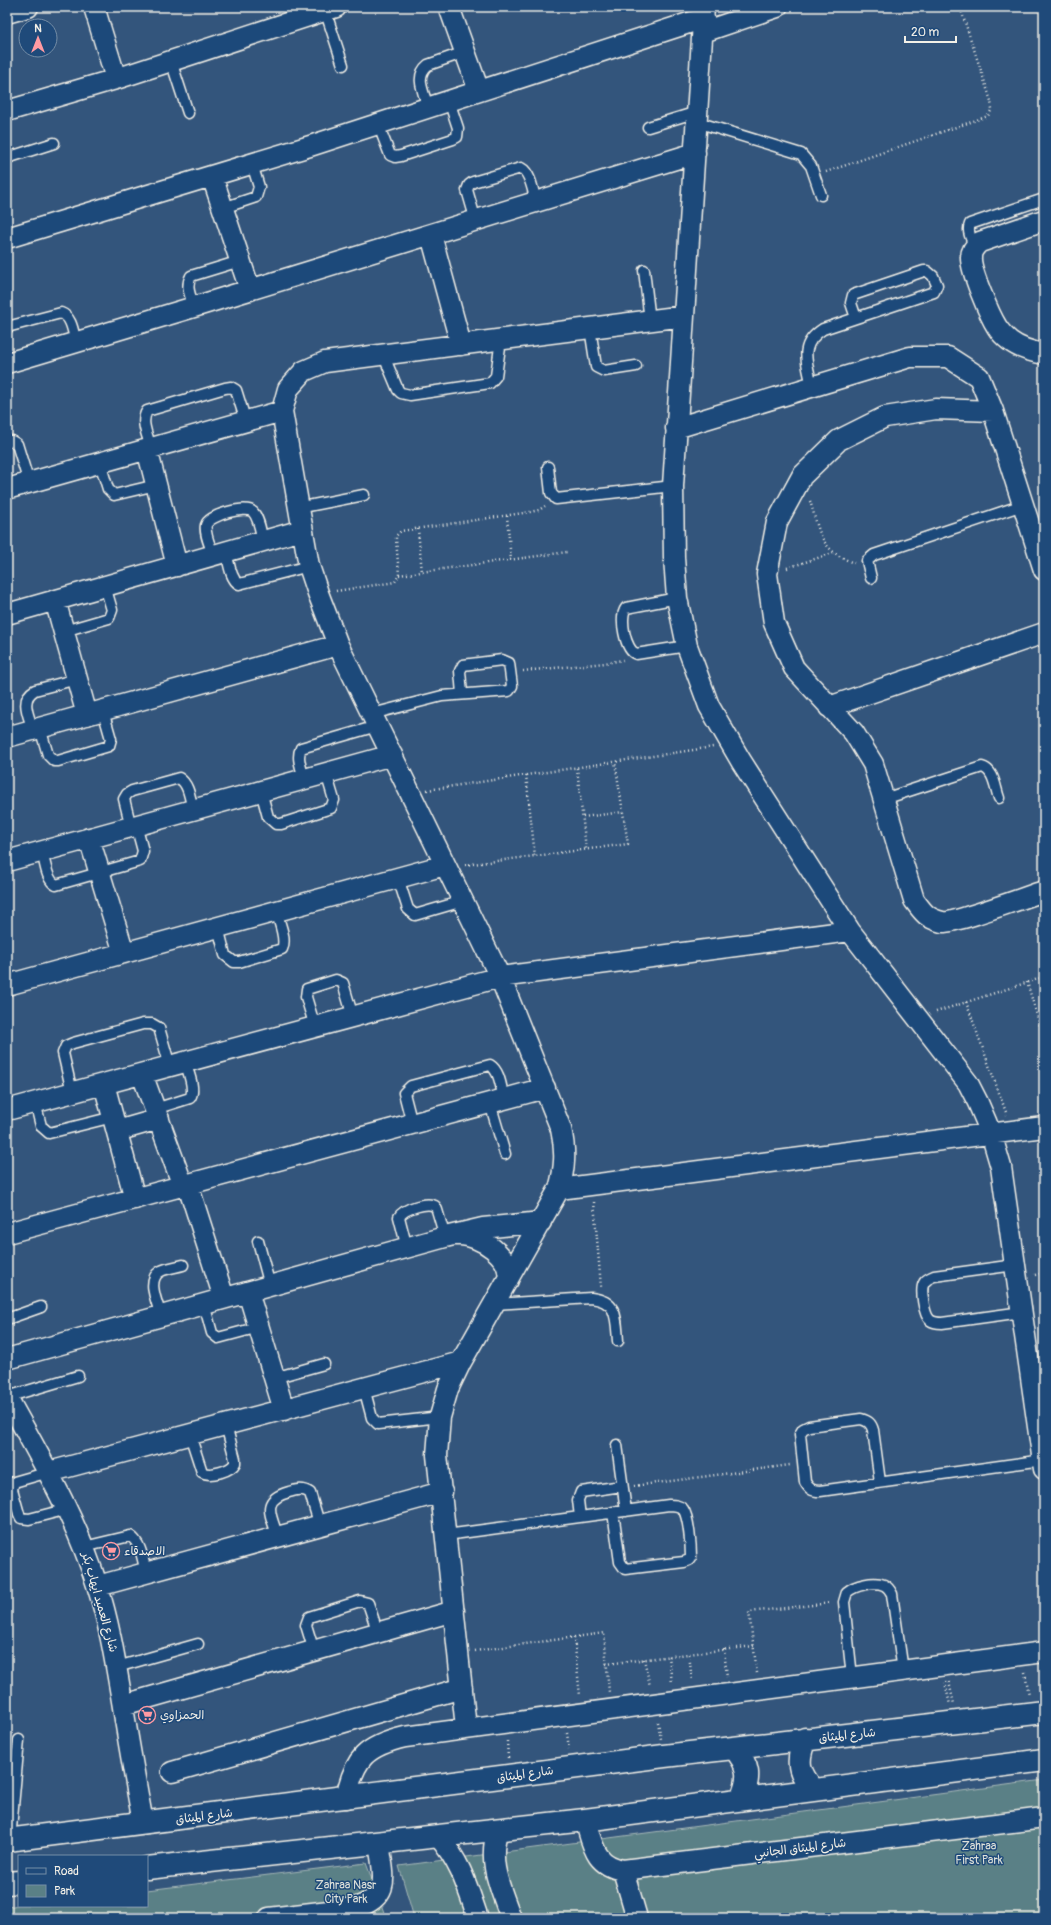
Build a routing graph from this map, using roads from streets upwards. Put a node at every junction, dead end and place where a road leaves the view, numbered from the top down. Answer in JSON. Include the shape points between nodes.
{"nodes":[{"id":1,"x":28,"y":7,"type":"edge"},
{"id":2,"x":94,"y":7,"type":"edge"},
{"id":3,"x":450,"y":7,"type":"edge"},
{"id":4,"x":777,"y":7,"type":"edge"},
{"id":5,"x":330,"y":9,"type":"edge"},
{"id":6,"x":7,"y":13,"type":"edge"},
{"id":7,"x":704,"y":19,"type":"edge"},
{"id":8,"x":116,"y":79,"type":"junction"},
{"id":9,"x":479,"y":91,"type":"junction"},
{"id":10,"x":7,"y":111,"type":"edge"},
{"id":11,"x":695,"y":153,"type":"junction"},
{"id":12,"x":212,"y":176,"type":"junction"},
{"id":13,"x":1044,"y":220,"type":"edge"},
{"id":14,"x":431,"y":235,"type":"junction"},
{"id":15,"x":7,"y":238,"type":"edge"},
{"id":16,"x":250,"y":290,"type":"junction"},
{"id":17,"x":684,"y":316,"type":"junction"},
{"id":18,"x":461,"y":344,"type":"junction"},
{"id":19,"x":1044,"y":354,"type":"edge"},
{"id":20,"x":7,"y":363,"type":"edge"},
{"id":21,"x":282,"y":411,"type":"junction"},
{"id":22,"x":993,"y":411,"type":"junction"},
{"id":23,"x":676,"y":428,"type":"junction"},
{"id":24,"x":149,"y":449,"type":"junction"},
{"id":25,"x":7,"y":489,"type":"edge"},
{"id":26,"x":302,"y":530,"type":"junction"},
{"id":27,"x":177,"y":566,"type":"junction"},
{"id":28,"x":1044,"y":570,"type":"edge"},
{"id":29,"x":55,"y":600,"type":"junction"},
{"id":30,"x":7,"y":614,"type":"edge"},
{"id":31,"x":1044,"y":633,"type":"edge"},
{"id":32,"x":338,"y":645,"type":"junction"},
{"id":33,"x":829,"y":707,"type":"junction"},
{"id":34,"x":95,"y":713,"type":"junction"},
{"id":35,"x":7,"y":737,"type":"edge"},
{"id":36,"x":392,"y":755,"type":"junction"},
{"id":37,"x":89,"y":838,"type":"junction"},
{"id":38,"x":7,"y":861,"type":"edge"},
{"id":39,"x":446,"y":866,"type":"junction"},
{"id":40,"x":1044,"y":890,"type":"edge"},
{"id":41,"x":850,"y":931,"type":"junction"},
{"id":42,"x":124,"y":953,"type":"junction"},
{"id":43,"x":500,"y":977,"type":"junction"},
{"id":44,"x":7,"y":985,"type":"edge"},
{"id":45,"x":142,"y":1074,"type":"junction"},
{"id":46,"x":104,"y":1084,"type":"junction"},
{"id":47,"x":545,"y":1088,"type":"junction"},
{"id":48,"x":7,"y":1110,"type":"edge"},
{"id":49,"x":157,"y":1114,"type":"junction"},
{"id":50,"x":115,"y":1124,"type":"junction"},
{"id":51,"x":1044,"y":1127,"type":"edge"},
{"id":52,"x":992,"y":1134,"type":"junction"},
{"id":53,"x":186,"y":1185,"type":"junction"},
{"id":54,"x":559,"y":1189,"type":"junction"},
{"id":55,"x":135,"y":1199,"type":"junction"},
{"id":56,"x":542,"y":1222,"type":"junction"},
{"id":57,"x":7,"y":1233,"type":"edge"},
{"id":58,"x":450,"y":1236,"type":"junction"},
{"id":59,"x":508,"y":1280,"type":"junction"},
{"id":60,"x":248,"y":1292,"type":"junction"},
{"id":61,"x":224,"y":1298,"type":"junction"},
{"id":62,"x":7,"y":1359,"type":"edge"},
{"id":63,"x":461,"y":1362,"type":"junction"},
{"id":64,"x":9,"y":1403,"type":"edge"},
{"id":65,"x":284,"y":1410,"type":"junction"},
{"id":66,"x":1043,"y":1455,"type":"edge"},
{"id":67,"x":49,"y":1472,"type":"junction"},
{"id":68,"x":442,"y":1492,"type":"junction"},
{"id":69,"x":98,"y":1586,"type":"junction"},
{"id":70,"x":454,"y":1611,"type":"junction"},
{"id":71,"x":1044,"y":1652,"type":"edge"},
{"id":72,"x":462,"y":1688,"type":"junction"},
{"id":73,"x":123,"y":1705,"type":"junction"},
{"id":74,"x":1044,"y":1712,"type":"edge"},
{"id":75,"x":466,"y":1728,"type":"junction"},
{"id":76,"x":805,"y":1739,"type":"junction"},
{"id":77,"x":734,"y":1748,"type":"junction"},
{"id":78,"x":1044,"y":1760,"type":"edge"},
{"id":79,"x":172,"y":1772,"type":"dead end"},
{"id":80,"x":814,"y":1790,"type":"junction"},
{"id":81,"x":346,"y":1798,"type":"junction"},
{"id":82,"x":741,"y":1799,"type":"junction"},
{"id":83,"x":1044,"y":1818,"type":"edge"},
{"id":84,"x":585,"y":1820,"type":"junction"},
{"id":85,"x":143,"y":1823,"type":"junction"},
{"id":86,"x":498,"y":1829,"type":"junction"},
{"id":87,"x":438,"y":1836,"type":"junction"},
{"id":88,"x":9,"y":1840,"type":"edge"},
{"id":89,"x":379,"y":1843,"type":"junction"},
{"id":90,"x":148,"y":1868,"type":"edge"},
{"id":91,"x":624,"y":1870,"type":"junction"},
{"id":92,"x":18,"y":1882,"type":"edge"},
{"id":93,"x":7,"y":1883,"type":"edge"},
{"id":94,"x":356,"y":1913,"type":"edge"},
{"id":95,"x":269,"y":1918,"type":"edge"},
{"id":96,"x":478,"y":1918,"type":"edge"},
{"id":97,"x":511,"y":1918,"type":"edge"},
{"id":98,"x":637,"y":1918,"type":"edge"}],
"edges":[{"from":1,"to":6,"type":"street"},
{"from":2,"to":8,"type":"street"},
{"from":3,"to":9,"type":"street"},
{"from":4,"to":7,"type":"street"},
{"from":5,"to":8,"type":"street"},
{"from":7,"to":9,"type":"street"},
{"from":7,"to":11,"type":"street"},
{"from":8,"to":10,"type":"street"},
{"from":9,"to":12,"type":"street"},
{"from":11,"to":14,"type":"street"},
{"from":11,"to":17,"type":"street"},
{"from":12,"to":15,"type":"street"},
{"from":12,"to":16,"type":"street"},
{"from":13,"to":19,"type":"street","via":[[980,242],[973,250],[971,262],[989,312],[998,328],[1010,341],[1025,350]]},
{"from":14,"to":16,"type":"street"},
{"from":14,"to":18,"type":"street"},
{"from":16,"to":20,"type":"street"},
{"from":17,"to":18,"type":"street"},
{"from":17,"to":23,"type":"street"},
{"from":18,"to":21,"type":"street","via":[[325,362],[304,371],[288,389]]},
{"from":21,"to":24,"type":"street"},
{"from":21,"to":26,"type":"street"},
{"from":22,"to":23,"type":"street","via":[[979,377],[948,357],[910,357]]},
{"from":22,"to":28,"type":"street"},
{"from":22,"to":33,"type":"street","via":[[936,409],[885,417],[839,440],[802,476],[777,522],[767,574],[774,623],[794,668]]},
{"from":23,"to":41,"type":"street","via":[[673,486],[674,558],[677,598],[687,646],[709,706]]},
{"from":24,"to":25,"type":"street"},
{"from":24,"to":27,"type":"street"},
{"from":26,"to":27,"type":"street"},
{"from":26,"to":32,"type":"street","via":[[309,566]]},
{"from":27,"to":29,"type":"street"},
{"from":29,"to":30,"type":"street"},
{"from":29,"to":34,"type":"street","via":[[77,679]]},
{"from":31,"to":33,"type":"street"},
{"from":32,"to":34,"type":"street"},
{"from":32,"to":36,"type":"street"},
{"from":33,"to":40,"type":"street","via":[[854,733],[873,764],[914,900],[925,916],[944,922]]},
{"from":34,"to":35,"type":"street"},
{"from":36,"to":37,"type":"street"},
{"from":36,"to":39,"type":"street"},
{"from":37,"to":38,"type":"street"},
{"from":37,"to":42,"type":"street"},
{"from":39,"to":42,"type":"street"},
{"from":39,"to":43,"type":"street"},
{"from":41,"to":43,"type":"street"},
{"from":41,"to":52,"type":"street","via":[[968,1083]]},
{"from":42,"to":44,"type":"street"},
{"from":43,"to":45,"type":"street"},
{"from":43,"to":47,"type":"street"},
{"from":45,"to":46,"type":"street"},
{"from":45,"to":49,"type":"street"},
{"from":46,"to":48,"type":"street"},
{"from":46,"to":50,"type":"street"},
{"from":47,"to":53,"type":"street"},
{"from":47,"to":54,"type":"street","via":[[561,1129],[565,1149],[565,1170]]},
{"from":49,"to":50,"type":"street"},
{"from":49,"to":53,"type":"street"},
{"from":50,"to":55,"type":"street"},
{"from":51,"to":52,"type":"street"},
{"from":52,"to":54,"type":"street"},
{"from":52,"to":66,"type":"street","via":[[1001,1167]]},
{"from":53,"to":55,"type":"street"},
{"from":53,"to":61,"type":"street"},
{"from":54,"to":56,"type":"street"},
{"from":55,"to":57,"type":"street"},
{"from":56,"to":58,"type":"street","via":[[491,1227]]},
{"from":56,"to":59,"type":"street"},
{"from":58,"to":59,"type":"street","via":[[466,1235],[487,1244],[508,1266]]},
{"from":58,"to":60,"type":"street"},
{"from":59,"to":63,"type":"street"},
{"from":60,"to":61,"type":"street"},
{"from":60,"to":65,"type":"street"},
{"from":61,"to":62,"type":"street"},
{"from":63,"to":65,"type":"street"},
{"from":63,"to":68,"type":"street","via":[[448,1389],[440,1417],[437,1455]]},
{"from":64,"to":67,"type":"street","name":"شارع العميد ايهاب بكر"},
{"from":65,"to":67,"type":"street"},
{"from":67,"to":69,"type":"street","name":"شارع العميد ايهاب بكر","via":[[68,1509]]},
{"from":68,"to":69,"type":"street"},
{"from":68,"to":70,"type":"street"},
{"from":69,"to":73,"type":"street","name":"شارع العميد ايهاب بكر","via":[[109,1626]]},
{"from":70,"to":72,"type":"street"},
{"from":70,"to":73,"type":"street"},
{"from":71,"to":75,"type":"street"},
{"from":72,"to":75,"type":"street"},
{"from":72,"to":79,"type":"street"},
{"from":73,"to":85,"type":"street","name":"شارع العميد ايهاب بكر"},
{"from":74,"to":76,"type":"main road","name":"شارع الميثاق"},
{"from":75,"to":81,"type":"street","via":[[383,1742],[364,1755],[351,1775]]},
{"from":76,"to":77,"type":"main road","name":"شارع الميثاق"},
{"from":76,"to":80,"type":"main road","via":[[799,1752],[799,1766],[804,1780]]},
{"from":77,"to":81,"type":"main road","name":"شارع الميثاق"},
{"from":77,"to":82,"type":"main road","via":[[743,1758],[747,1772],[747,1786]]},
{"from":78,"to":80,"type":"main road"},
{"from":80,"to":82,"type":"main road"},
{"from":81,"to":85,"type":"main road","name":"شارع الميثاق"},
{"from":82,"to":84,"type":"main road"},
{"from":83,"to":91,"type":"street","name":"شارع الميثاق الجانبي"},
{"from":84,"to":86,"type":"main road"},
{"from":84,"to":91,"type":"street","name":"شارع الميثاق الجانبي","via":[[595,1851],[602,1861],[612,1868]]},
{"from":85,"to":88,"type":"main road","name":"شارع الميثاق"},
{"from":86,"to":87,"type":"main road"},
{"from":86,"to":97,"type":"street","via":[[493,1848],[494,1868]]},
{"from":87,"to":89,"type":"main road"},
{"from":87,"to":96,"type":"street","via":[[461,1868]]},
{"from":89,"to":90,"type":"main road"},
{"from":89,"to":94,"type":"street","via":[[382,1891]]},
{"from":91,"to":98,"type":"street"},
{"from":92,"to":93,"type":"main road"},
{"from":94,"to":95,"type":"street"}]}
